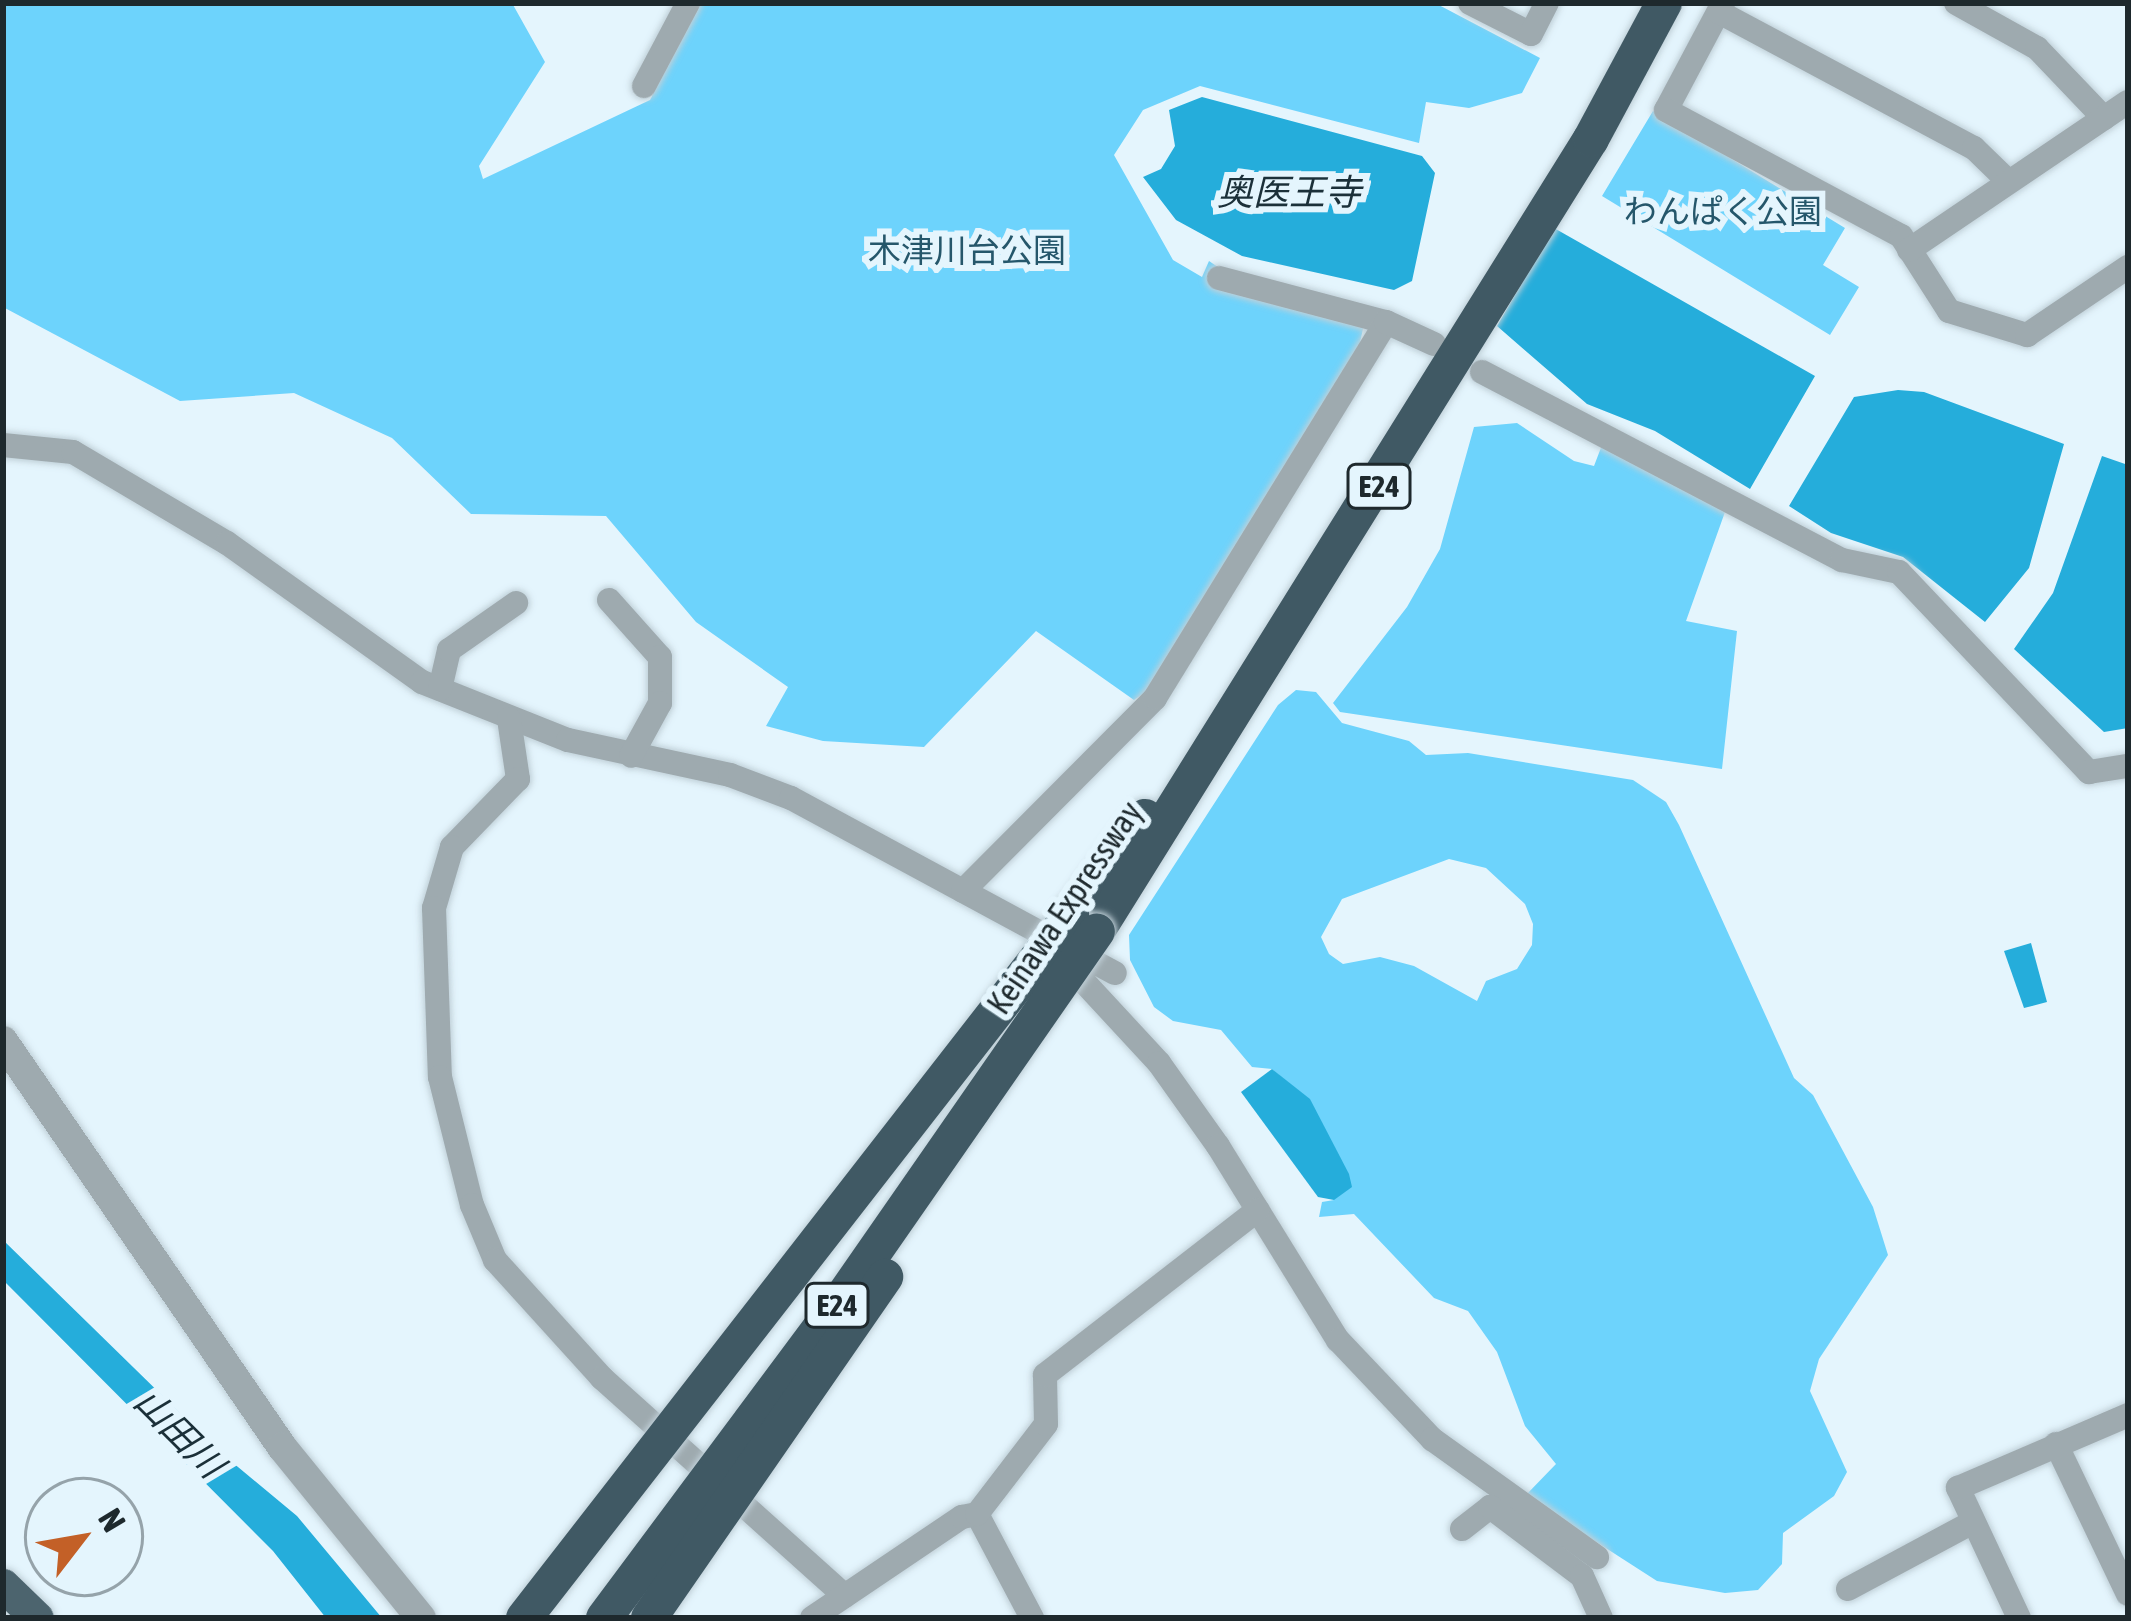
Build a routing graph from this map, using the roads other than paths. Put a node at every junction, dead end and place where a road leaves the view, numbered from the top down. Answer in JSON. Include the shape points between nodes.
{"nodes":[{"id":1,"x":688,"y":3,"type":"edge"},
{"id":2,"x":1470,"y":3,"type":"edge"},
{"id":3,"x":1547,"y":3,"type":"edge"},
{"id":4,"x":1651,"y":3,"type":"edge"},
{"id":5,"x":1664,"y":3,"type":"edge"},
{"id":6,"x":1956,"y":3,"type":"edge"},
{"id":7,"x":1721,"y":8,"type":"edge"},
{"id":8,"x":644,"y":86,"type":"dead end"},
{"id":9,"x":2128,"y":102,"type":"edge"},
{"id":10,"x":2104,"y":118,"type":"junction"},
{"id":11,"x":2007,"y":180,"type":"junction"},
{"id":12,"x":1544,"y":209,"type":"junction"},
{"id":13,"x":1909,"y":250,"type":"junction"},
{"id":14,"x":2128,"y":267,"type":"edge"},
{"id":15,"x":1219,"y":278,"type":"dead end"},
{"id":16,"x":1386,"y":322,"type":"junction"},
{"id":17,"x":1459,"y":355,"type":"junction"},
{"id":18,"x":3,"y":445,"type":"edge"},
{"id":19,"x":609,"y":600,"type":"dead end"},
{"id":20,"x":516,"y":603,"type":"dead end"},
{"id":21,"x":440,"y":689,"type":"junction"},
{"id":22,"x":509,"y":719,"type":"junction"},
{"id":23,"x":632,"y":756,"type":"junction"},
{"id":24,"x":2128,"y":766,"type":"edge"},
{"id":25,"x":963,"y":891,"type":"junction"},
{"id":26,"x":1035,"y":936,"type":"junction"},
{"id":27,"x":1075,"y":947,"type":"junction"},
{"id":28,"x":1115,"y":973,"type":"dead end"},
{"id":29,"x":3,"y":1041,"type":"edge"},
{"id":30,"x":1258,"y":1210,"type":"junction"},
{"id":31,"x":2128,"y":1415,"type":"edge"},
{"id":32,"x":2056,"y":1444,"type":"junction"},
{"id":33,"x":676,"y":1449,"type":"junction"},
{"id":34,"x":977,"y":1514,"type":"junction"},
{"id":35,"x":1973,"y":1522,"type":"junction"},
{"id":36,"x":1462,"y":1529,"type":"dead end"},
{"id":37,"x":1597,"y":1557,"type":"dead end"},
{"id":38,"x":3,"y":1585,"type":"edge"},
{"id":39,"x":1848,"y":1589,"type":"dead end"},
{"id":40,"x":2128,"y":1594,"type":"edge"},
{"id":41,"x":845,"y":1596,"type":"junction"},
{"id":42,"x":37,"y":1618,"type":"edge"},
{"id":43,"x":421,"y":1618,"type":"edge"},
{"id":44,"x":500,"y":1618,"type":"edge"},
{"id":45,"x":524,"y":1618,"type":"edge"},
{"id":46,"x":604,"y":1618,"type":"edge"},
{"id":47,"x":649,"y":1618,"type":"edge"},
{"id":48,"x":812,"y":1618,"type":"edge"},
{"id":49,"x":1032,"y":1618,"type":"edge"},
{"id":50,"x":1601,"y":1618,"type":"edge"},
{"id":51,"x":2019,"y":1618,"type":"edge"}],
"edges":[{"from":1,"to":8,"type":"street"},
{"from":2,"to":3,"type":"street","via":[[1531,34]]},
{"from":4,"to":12,"type":"highway","number":"E24"},
{"from":5,"to":12,"type":"highway","number":"E24"},
{"from":6,"to":10,"type":"street","via":[[2037,49]]},
{"from":7,"to":11,"type":"street","via":[[1974,148]]},
{"from":7,"to":13,"type":"street","via":[[1666,110],[1901,236]]},
{"from":9,"to":10,"type":"street"},
{"from":10,"to":11,"type":"street"},
{"from":11,"to":13,"type":"street"},
{"from":12,"to":17,"type":"highway","number":"E24"},
{"from":13,"to":14,"type":"street","via":[[1949,311],[2027,334]]},
{"from":15,"to":16,"type":"street"},
{"from":16,"to":17,"type":"street"},
{"from":16,"to":25,"type":"street","via":[[1155,698]]},
{"from":17,"to":24,"type":"street","via":[[1842,560],[1899,572],[2089,772]]},
{"from":17,"to":27,"type":"highway","number":"E24","via":[[1294,621]]},
{"from":18,"to":21,"type":"street","via":[[73,452],[227,543]]},
{"from":19,"to":23,"type":"street","via":[[660,657],[660,703]]},
{"from":20,"to":21,"type":"street","via":[[449,650]]},
{"from":21,"to":22,"type":"street"},
{"from":22,"to":23,"type":"street"},
{"from":22,"to":33,"type":"street","via":[[518,779],[452,847],[434,908],[448,1120],[495,1260]]},
{"from":23,"to":25,"type":"street","via":[[730,775],[791,798]]},
{"from":25,"to":26,"type":"street"},
{"from":26,"to":27,"type":"street"},
{"from":26,"to":33,"type":"street","via":[[739,1348]]},
{"from":27,"to":28,"type":"street"},
{"from":27,"to":30,"type":"street","via":[[1085,983],[1159,1063]]},
{"from":27,"to":45,"type":"highway","bridge":true},
{"from":27,"to":46,"type":"highway","name":"Keinawa Expressway","number":"E24","bridge":true},
{"from":27,"to":47,"type":"highway","bridge":true,"via":[[848,1335]]},
{"from":29,"to":43,"type":"street","via":[[282,1448]]},
{"from":30,"to":34,"type":"street","via":[[1045,1375],[1046,1424]]},
{"from":30,"to":37,"type":"street","via":[[1322,1320],[1417,1426]]},
{"from":31,"to":32,"type":"street"},
{"from":32,"to":35,"type":"street","via":[[1958,1488]]},
{"from":32,"to":40,"type":"street"},
{"from":33,"to":41,"type":"street"},
{"from":33,"to":44,"type":"street","via":[[584,1567]]},
{"from":34,"to":41,"type":"street"},
{"from":34,"to":49,"type":"street"},
{"from":35,"to":39,"type":"street"},
{"from":35,"to":51,"type":"street"},
{"from":36,"to":50,"type":"street","via":[[1490,1507],[1582,1576]]},
{"from":38,"to":42,"type":"highway"},
{"from":41,"to":48,"type":"street"}]}
